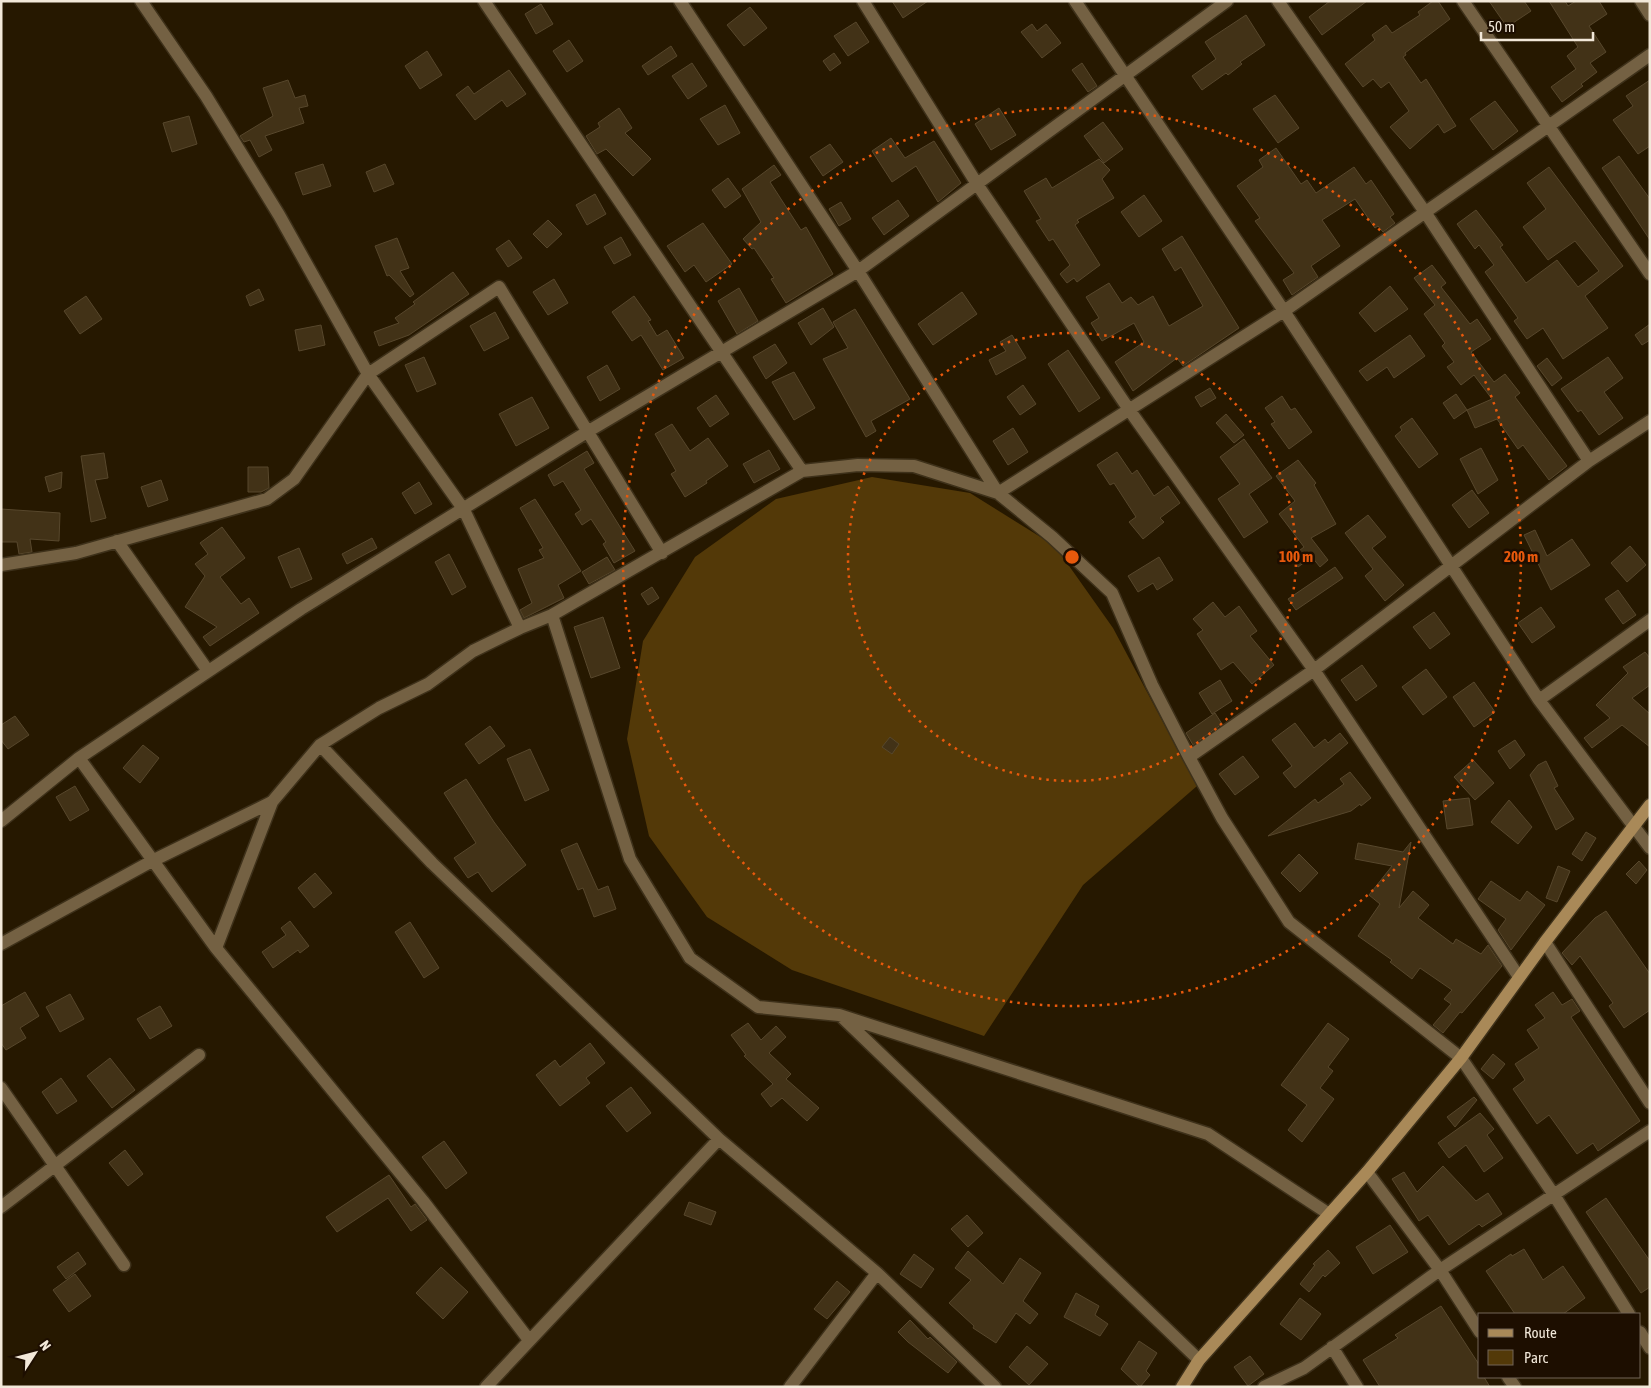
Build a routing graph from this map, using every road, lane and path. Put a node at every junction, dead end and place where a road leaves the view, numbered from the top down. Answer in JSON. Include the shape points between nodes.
{"nodes":[{"id":1,"x":141,"y":1,"type":"edge"},
{"id":2,"x":484,"y":1,"type":"edge"},
{"id":3,"x":680,"y":1,"type":"edge"},
{"id":4,"x":863,"y":1,"type":"edge"},
{"id":5,"x":1075,"y":1,"type":"edge"},
{"id":6,"x":1227,"y":1,"type":"edge"},
{"id":7,"x":1278,"y":1,"type":"edge"},
{"id":8,"x":1464,"y":1,"type":"edge"},
{"id":9,"x":1641,"y":1,"type":"edge"},
{"id":10,"x":1650,"y":14,"type":"edge"},
{"id":11,"x":1650,"y":55,"type":"edge"},
{"id":12,"x":1126,"y":76,"type":"junction"},
{"id":13,"x":1548,"y":126,"type":"junction"},
{"id":14,"x":977,"y":184,"type":"junction"},
{"id":15,"x":1424,"y":212,"type":"junction"},
{"id":16,"x":858,"y":271,"type":"junction"},
{"id":17,"x":1650,"y":274,"type":"edge"},
{"id":18,"x":1284,"y":312,"type":"junction"},
{"id":19,"x":723,"y":353,"type":"junction"},
{"id":20,"x":368,"y":374,"type":"junction"},
{"id":21,"x":1130,"y":411,"type":"junction"},
{"id":22,"x":1650,"y":421,"type":"edge"},
{"id":23,"x":587,"y":432,"type":"junction"},
{"id":24,"x":1589,"y":461,"type":"junction"},
{"id":25,"x":802,"y":471,"type":"junction"},
{"id":26,"x":998,"y":493,"type":"junction"},
{"id":27,"x":464,"y":510,"type":"junction"},
{"id":28,"x":116,"y":541,"type":"junction"},
{"id":29,"x":662,"y":553,"type":"junction"},
{"id":30,"x":1,"y":565,"type":"edge"},
{"id":31,"x":1450,"y":566,"type":"junction"},
{"id":32,"x":552,"y":615,"type":"junction"},
{"id":33,"x":1650,"y":620,"type":"edge"},
{"id":34,"x":520,"y":628,"type":"junction"},
{"id":35,"x":1314,"y":670,"type":"junction"},
{"id":36,"x":208,"y":671,"type":"junction"},
{"id":37,"x":1538,"y":700,"type":"junction"},
{"id":38,"x":320,"y":745,"type":"junction"},
{"id":39,"x":1189,"y":757,"type":"junction"},
{"id":40,"x":79,"y":758,"type":"junction"},
{"id":41,"x":272,"y":802,"type":"junction"},
{"id":42,"x":1650,"y":805,"type":"edge"},
{"id":43,"x":1,"y":822,"type":"edge"},
{"id":44,"x":1634,"y":825,"type":"junction"},
{"id":45,"x":1650,"y":848,"type":"edge"},
{"id":46,"x":152,"y":861,"type":"junction"},
{"id":47,"x":1545,"y":942,"type":"junction"},
{"id":48,"x":1,"y":944,"type":"edge"},
{"id":49,"x":216,"y":948,"type":"junction"},
{"id":50,"x":1519,"y":977,"type":"junction"},
{"id":51,"x":840,"y":1014,"type":"junction"},
{"id":52,"x":199,"y":1055,"type":"dead end"},
{"id":53,"x":1461,"y":1058,"type":"junction"},
{"id":54,"x":1,"y":1088,"type":"edge"},
{"id":55,"x":1650,"y":1102,"type":"edge"},
{"id":56,"x":1650,"y":1131,"type":"edge"},
{"id":57,"x":719,"y":1139,"type":"junction"},
{"id":58,"x":55,"y":1166,"type":"junction"},
{"id":59,"x":1367,"y":1172,"type":"junction"},
{"id":60,"x":1554,"y":1195,"type":"junction"},
{"id":61,"x":1,"y":1207,"type":"edge"},
{"id":62,"x":1329,"y":1214,"type":"junction"},
{"id":63,"x":124,"y":1265,"type":"dead end"},
{"id":64,"x":1440,"y":1270,"type":"junction"},
{"id":65,"x":877,"y":1273,"type":"junction"},
{"id":66,"x":1628,"y":1313,"type":"edge"},
{"id":67,"x":1478,"y":1329,"type":"edge"},
{"id":68,"x":1641,"y":1334,"type":"edge"},
{"id":69,"x":530,"y":1340,"type":"junction"},
{"id":70,"x":1332,"y":1347,"type":"junction"},
{"id":71,"x":1650,"y":1348,"type":"edge"},
{"id":72,"x":1199,"y":1360,"type":"junction"},
{"id":73,"x":486,"y":1387,"type":"edge"},
{"id":74,"x":790,"y":1387,"type":"edge"},
{"id":75,"x":996,"y":1387,"type":"edge"},
{"id":76,"x":1182,"y":1387,"type":"edge"},
{"id":77,"x":1264,"y":1387,"type":"edge"},
{"id":78,"x":1357,"y":1387,"type":"edge"}],
"edges":[{"from":1,"to":20,"type":"street","via":[[206,96],[279,215]]},
{"from":2,"to":19,"type":"street"},
{"from":3,"to":16,"type":"street"},
{"from":4,"to":14,"type":"street"},
{"from":5,"to":12,"type":"street"},
{"from":6,"to":12,"type":"street"},
{"from":7,"to":15,"type":"street"},
{"from":8,"to":13,"type":"street"},
{"from":9,"to":10,"type":"street"},
{"from":11,"to":13,"type":"street"},
{"from":12,"to":14,"type":"street"},
{"from":12,"to":18,"type":"street"},
{"from":13,"to":15,"type":"street"},
{"from":13,"to":17,"type":"street"},
{"from":14,"to":16,"type":"street"},
{"from":14,"to":21,"type":"street"},
{"from":15,"to":18,"type":"street"},
{"from":15,"to":24,"type":"street"},
{"from":16,"to":19,"type":"street"},
{"from":16,"to":26,"type":"street"},
{"from":18,"to":21,"type":"street"},
{"from":18,"to":31,"type":"street"},
{"from":19,"to":23,"type":"street"},
{"from":19,"to":25,"type":"street"},
{"from":20,"to":23,"type":"street","via":[[498,287]]},
{"from":20,"to":27,"type":"street"},
{"from":20,"to":28,"type":"street","via":[[294,479],[267,499]]},
{"from":21,"to":26,"type":"street"},
{"from":21,"to":35,"type":"street"},
{"from":22,"to":24,"type":"street"},
{"from":23,"to":27,"type":"street"},
{"from":23,"to":29,"type":"street"},
{"from":24,"to":31,"type":"street"},
{"from":25,"to":26,"type":"street","via":[[858,465],[914,466]]},
{"from":25,"to":29,"type":"street"},
{"from":26,"to":39,"type":"street","via":[[1112,592],[1152,685]]},
{"from":27,"to":34,"type":"street"},
{"from":27,"to":36,"type":"street","via":[[301,609]]},
{"from":28,"to":30,"type":"street","via":[[76,553]]},
{"from":28,"to":36,"type":"street"},
{"from":29,"to":32,"type":"street"},
{"from":31,"to":35,"type":"street"},
{"from":31,"to":37,"type":"street"},
{"from":32,"to":34,"type":"street"},
{"from":32,"to":51,"type":"street","via":[[630,859],[690,958],[758,1007]]},
{"from":33,"to":37,"type":"street"},
{"from":34,"to":38,"type":"street","via":[[473,651],[428,684],[379,708]]},
{"from":35,"to":39,"type":"street"},
{"from":35,"to":50,"type":"street"},
{"from":36,"to":40,"type":"street"},
{"from":37,"to":44,"type":"street"},
{"from":38,"to":41,"type":"street"},
{"from":38,"to":57,"type":"street","via":[[432,864]]},
{"from":39,"to":53,"type":"street","via":[[1222,818],[1289,922]]},
{"from":40,"to":43,"type":"street"},
{"from":40,"to":46,"type":"street"},
{"from":41,"to":46,"type":"street"},
{"from":41,"to":49,"type":"street"},
{"from":42,"to":44,"type":"street"},
{"from":44,"to":45,"type":"street"},
{"from":44,"to":47,"type":"street"},
{"from":46,"to":48,"type":"street"},
{"from":46,"to":49,"type":"street"},
{"from":47,"to":50,"type":"street"},
{"from":47,"to":55,"type":"street"},
{"from":49,"to":69,"type":"street","via":[[423,1202]]},
{"from":50,"to":53,"type":"street"},
{"from":51,"to":62,"type":"street","via":[[1208,1134]]},
{"from":51,"to":72,"type":"street"},
{"from":52,"to":58,"type":"street"},
{"from":53,"to":59,"type":"street"},
{"from":53,"to":60,"type":"street"},
{"from":54,"to":58,"type":"street"},
{"from":56,"to":60,"type":"street"},
{"from":57,"to":65,"type":"street"},
{"from":57,"to":69,"type":"street"},
{"from":58,"to":61,"type":"street"},
{"from":58,"to":63,"type":"street"},
{"from":59,"to":62,"type":"street"},
{"from":59,"to":64,"type":"street"},
{"from":60,"to":64,"type":"street"},
{"from":60,"to":66,"type":"street"},
{"from":62,"to":72,"type":"street"},
{"from":64,"to":67,"type":"street"},
{"from":64,"to":70,"type":"street"},
{"from":65,"to":74,"type":"street"},
{"from":65,"to":75,"type":"street"},
{"from":68,"to":71,"type":"street"},
{"from":69,"to":73,"type":"street"},
{"from":70,"to":77,"type":"street","via":[[1304,1368]]},
{"from":70,"to":78,"type":"street"},
{"from":72,"to":76,"type":"street"}]}
